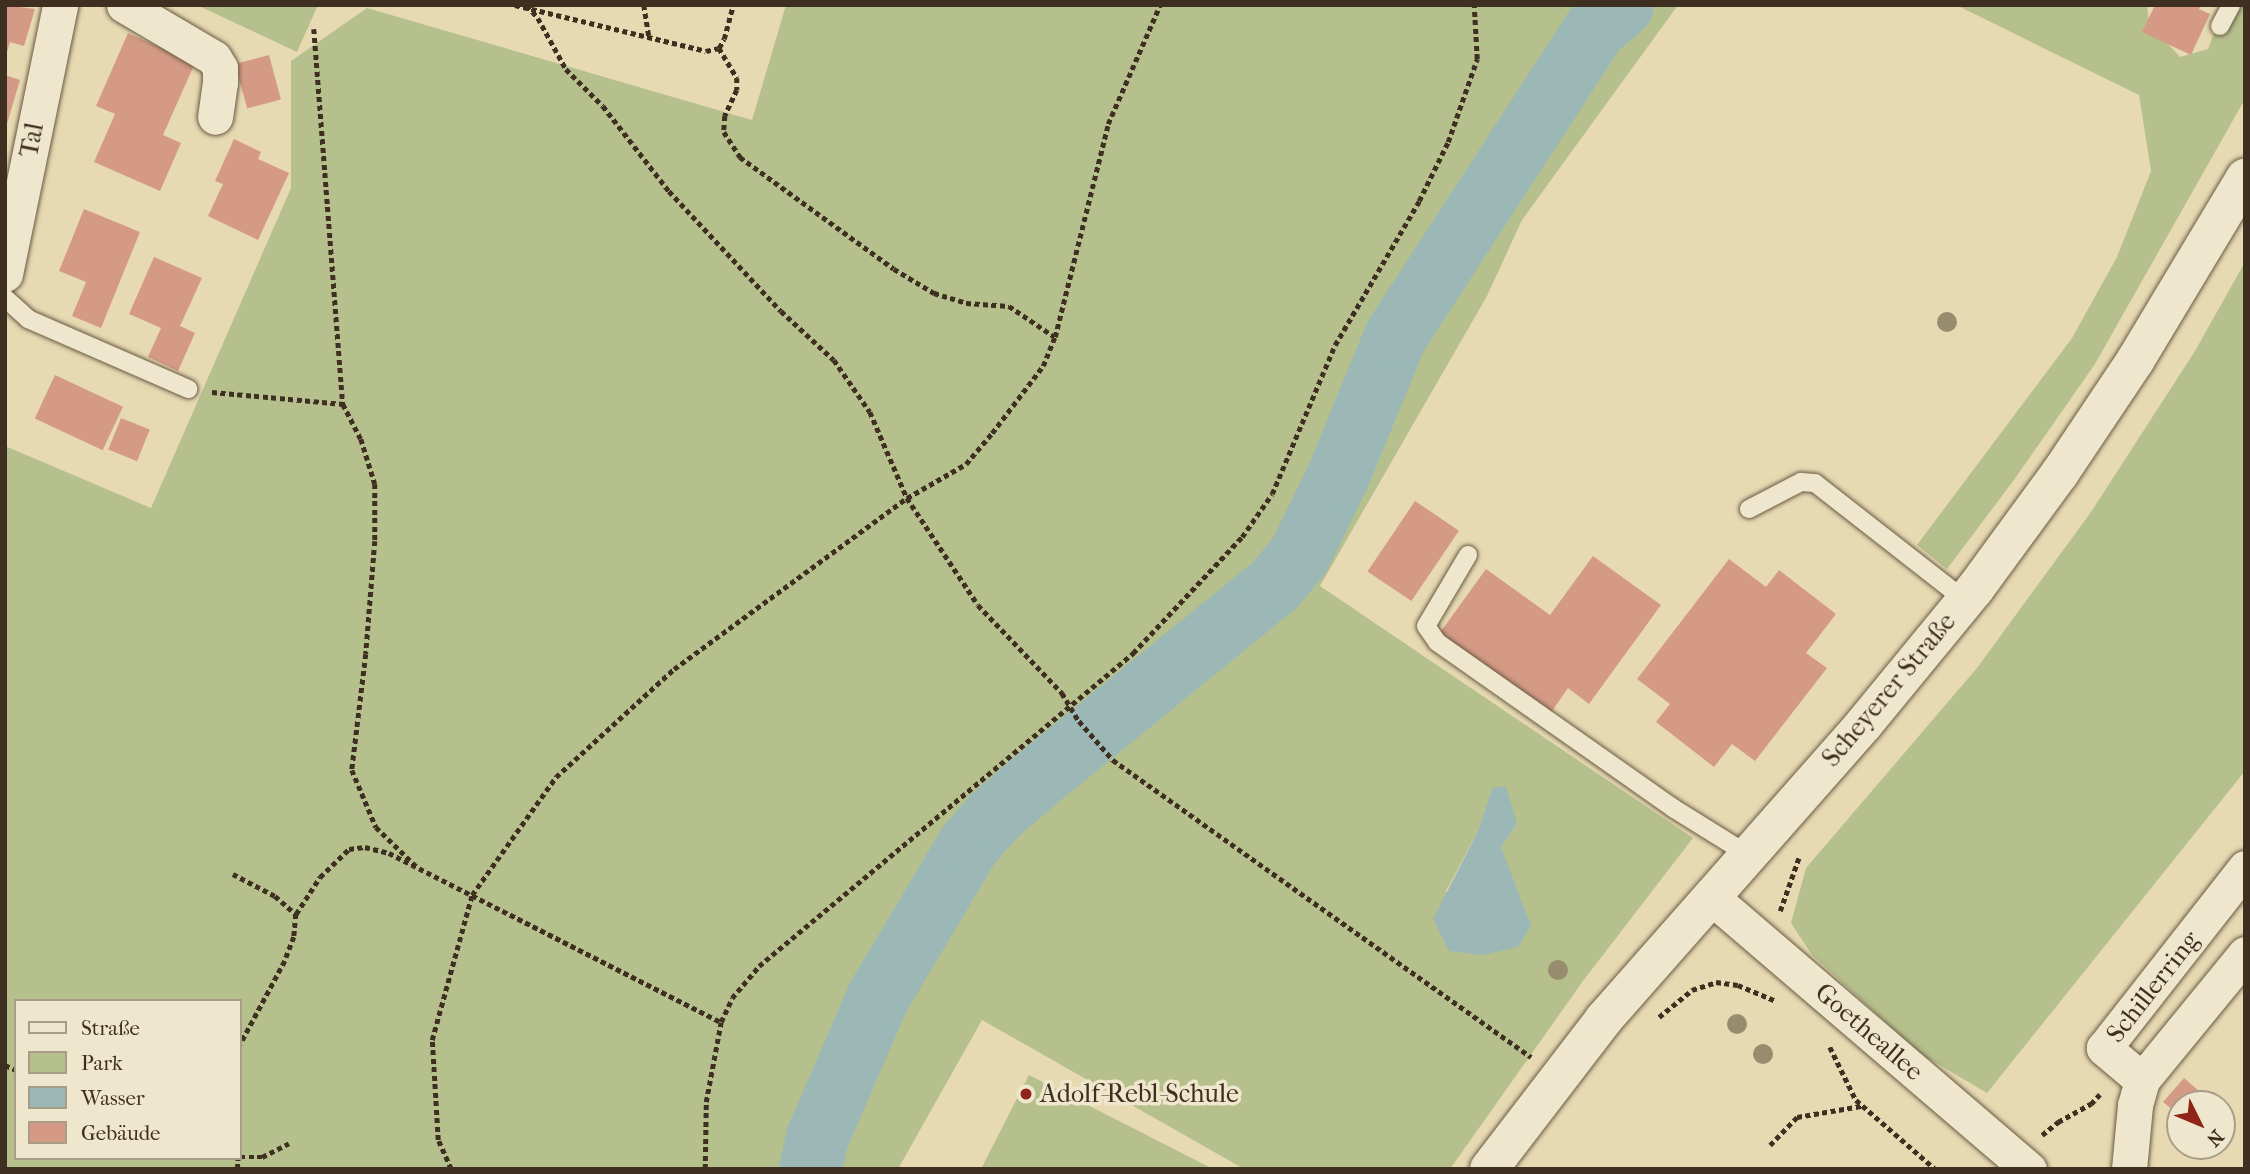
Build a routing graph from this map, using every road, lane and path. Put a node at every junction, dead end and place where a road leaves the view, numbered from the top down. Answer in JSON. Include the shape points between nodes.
{"nodes":[{"id":1,"x":60,"y":5,"type":"edge"},
{"id":2,"x":124,"y":5,"type":"edge"},
{"id":3,"x":515,"y":5,"type":"edge"},
{"id":4,"x":644,"y":5,"type":"edge"},
{"id":5,"x":733,"y":5,"type":"edge"},
{"id":6,"x":1160,"y":5,"type":"edge"},
{"id":7,"x":1475,"y":5,"type":"edge"},
{"id":8,"x":2231,"y":5,"type":"edge"},
{"id":9,"x":527,"y":7,"type":"edge"},
{"id":10,"x":2220,"y":26,"type":"dead end"},
{"id":11,"x":314,"y":29,"type":"dead end"},
{"id":12,"x":649,"y":37,"type":"junction"},
{"id":13,"x":719,"y":47,"type":"junction"},
{"id":14,"x":215,"y":117,"type":"dead end"},
{"id":15,"x":2245,"y":178,"type":"edge"},
{"id":16,"x":5,"y":274,"type":"edge"},
{"id":17,"x":5,"y":298,"type":"edge"},
{"id":18,"x":1055,"y":337,"type":"junction"},
{"id":19,"x":188,"y":388,"type":"joint"},
{"id":20,"x":343,"y":404,"type":"junction"},
{"id":21,"x":906,"y":498,"type":"junction"},
{"id":22,"x":1749,"y":509,"type":"dead end"},
{"id":23,"x":1468,"y":555,"type":"dead end"},
{"id":24,"x":1965,"y":600,"type":"junction"},
{"id":25,"x":1071,"y":708,"type":"junction"},
{"id":26,"x":1747,"y":854,"type":"junction"},
{"id":27,"x":417,"y":867,"type":"junction"},
{"id":28,"x":233,"y":874,"type":"dead end"},
{"id":29,"x":2240,"y":884,"type":"edge"},
{"id":30,"x":472,"y":895,"type":"junction"},
{"id":31,"x":1710,"y":895,"type":"junction"},
{"id":32,"x":296,"y":914,"type":"junction"},
{"id":33,"x":2245,"y":954,"type":"edge"},
{"id":34,"x":1782,"y":1005,"type":"dead end"},
{"id":35,"x":721,"y":1022,"type":"junction"},
{"id":36,"x":1654,"y":1022,"type":"dead end"},
{"id":37,"x":1823,"y":1037,"type":"dead end"},
{"id":38,"x":242,"y":1041,"type":"edge"},
{"id":39,"x":1541,"y":1048,"type":"dead end"},
{"id":40,"x":2142,"y":1080,"type":"junction"},
{"id":41,"x":1861,"y":1105,"type":"junction"},
{"id":42,"x":289,"y":1143,"type":"dead end"},
{"id":43,"x":1770,"y":1144,"type":"dead end"},
{"id":44,"x":242,"y":1158,"type":"edge"},
{"id":45,"x":452,"y":1169,"type":"edge"},
{"id":46,"x":705,"y":1169,"type":"edge"},
{"id":47,"x":1489,"y":1169,"type":"edge"},
{"id":48,"x":1935,"y":1169,"type":"edge"},
{"id":49,"x":2029,"y":1169,"type":"edge"},
{"id":50,"x":2129,"y":1169,"type":"edge"}],
"edges":[{"from":1,"to":16,"type":"street","name":"Tal"},
{"from":2,"to":14,"type":"street","via":[[214,58],[220,68]]},
{"from":3,"to":9,"type":"path"},
{"from":4,"to":12,"type":"path"},
{"from":5,"to":13,"type":"path"},
{"from":6,"to":18,"type":"path","via":[[1108,124]]},
{"from":7,"to":25,"type":"path","via":[[1477,59],[1448,142],[1335,345],[1272,494],[1212,570],[1133,653]]},
{"from":8,"to":10,"type":"lane"},
{"from":9,"to":12,"type":"path"},
{"from":9,"to":21,"type":"path","via":[[566,69],[603,106],[670,191],[781,311],[834,360],[870,412]]},
{"from":11,"to":20,"type":"path"},
{"from":12,"to":13,"type":"path","via":[[706,51]]},
{"from":13,"to":18,"type":"path","via":[[737,78],[724,132],[740,157],[934,293],[965,303],[1009,306]]},
{"from":15,"to":24,"type":"street","name":"Scheyerer Straße","via":[[2135,361],[2060,473]]},
{"from":17,"to":19,"type":"lane","via":[[28,319]]},
{"from":18,"to":21,"type":"path","via":[[1043,366],[966,464]]},
{"from":19,"to":20,"type":"path","via":[[248,398]]},
{"from":20,"to":27,"type":"path","via":[[361,439],[375,484],[368,629],[352,770],[376,827]]},
{"from":21,"to":25,"type":"path","via":[[978,605]]},
{"from":21,"to":30,"type":"path","via":[[664,678],[556,777]]},
{"from":22,"to":24,"type":"lane","via":[[1801,482],[1815,483]]},
{"from":23,"to":26,"type":"lane","via":[[1426,626],[1437,642],[1673,808]]},
{"from":24,"to":26,"type":"street","name":"Scheyerer Straße","via":[[1864,724]]},
{"from":25,"to":35,"type":"path","via":[[759,966],[732,998]]},
{"from":25,"to":39,"type":"path","via":[[1114,760],[1532,1058]]},
{"from":26,"to":31,"type":"street","name":"Scheyerer Straße"},
{"from":27,"to":30,"type":"path"},
{"from":27,"to":32,"type":"path","via":[[389,853],[349,849],[320,877]]},
{"from":28,"to":32,"type":"path","via":[[275,896]]},
{"from":29,"to":40,"type":"street","name":"Schillerring","via":[[2104,1048]]},
{"from":30,"to":35,"type":"path"},
{"from":30,"to":45,"type":"path","via":[[432,1040],[438,1140]]},
{"from":31,"to":47,"type":"street","name":"Scheyerer Straße","via":[[1604,1019]]},
{"from":31,"to":49,"type":"street","name":"Goetheallee"},
{"from":32,"to":38,"type":"path","via":[[285,961]]},
{"from":33,"to":40,"type":"street","name":"Schillerring"},
{"from":34,"to":36,"type":"path","via":[[1738,985],[1716,982],[1683,996]]},
{"from":35,"to":46,"type":"path","via":[[706,1102]]},
{"from":37,"to":41,"type":"path"},
{"from":40,"to":50,"type":"street","name":"Schillerring"},
{"from":41,"to":43,"type":"path","via":[[1797,1117]]},
{"from":41,"to":48,"type":"path"},
{"from":42,"to":44,"type":"path","via":[[262,1157]]}]}
